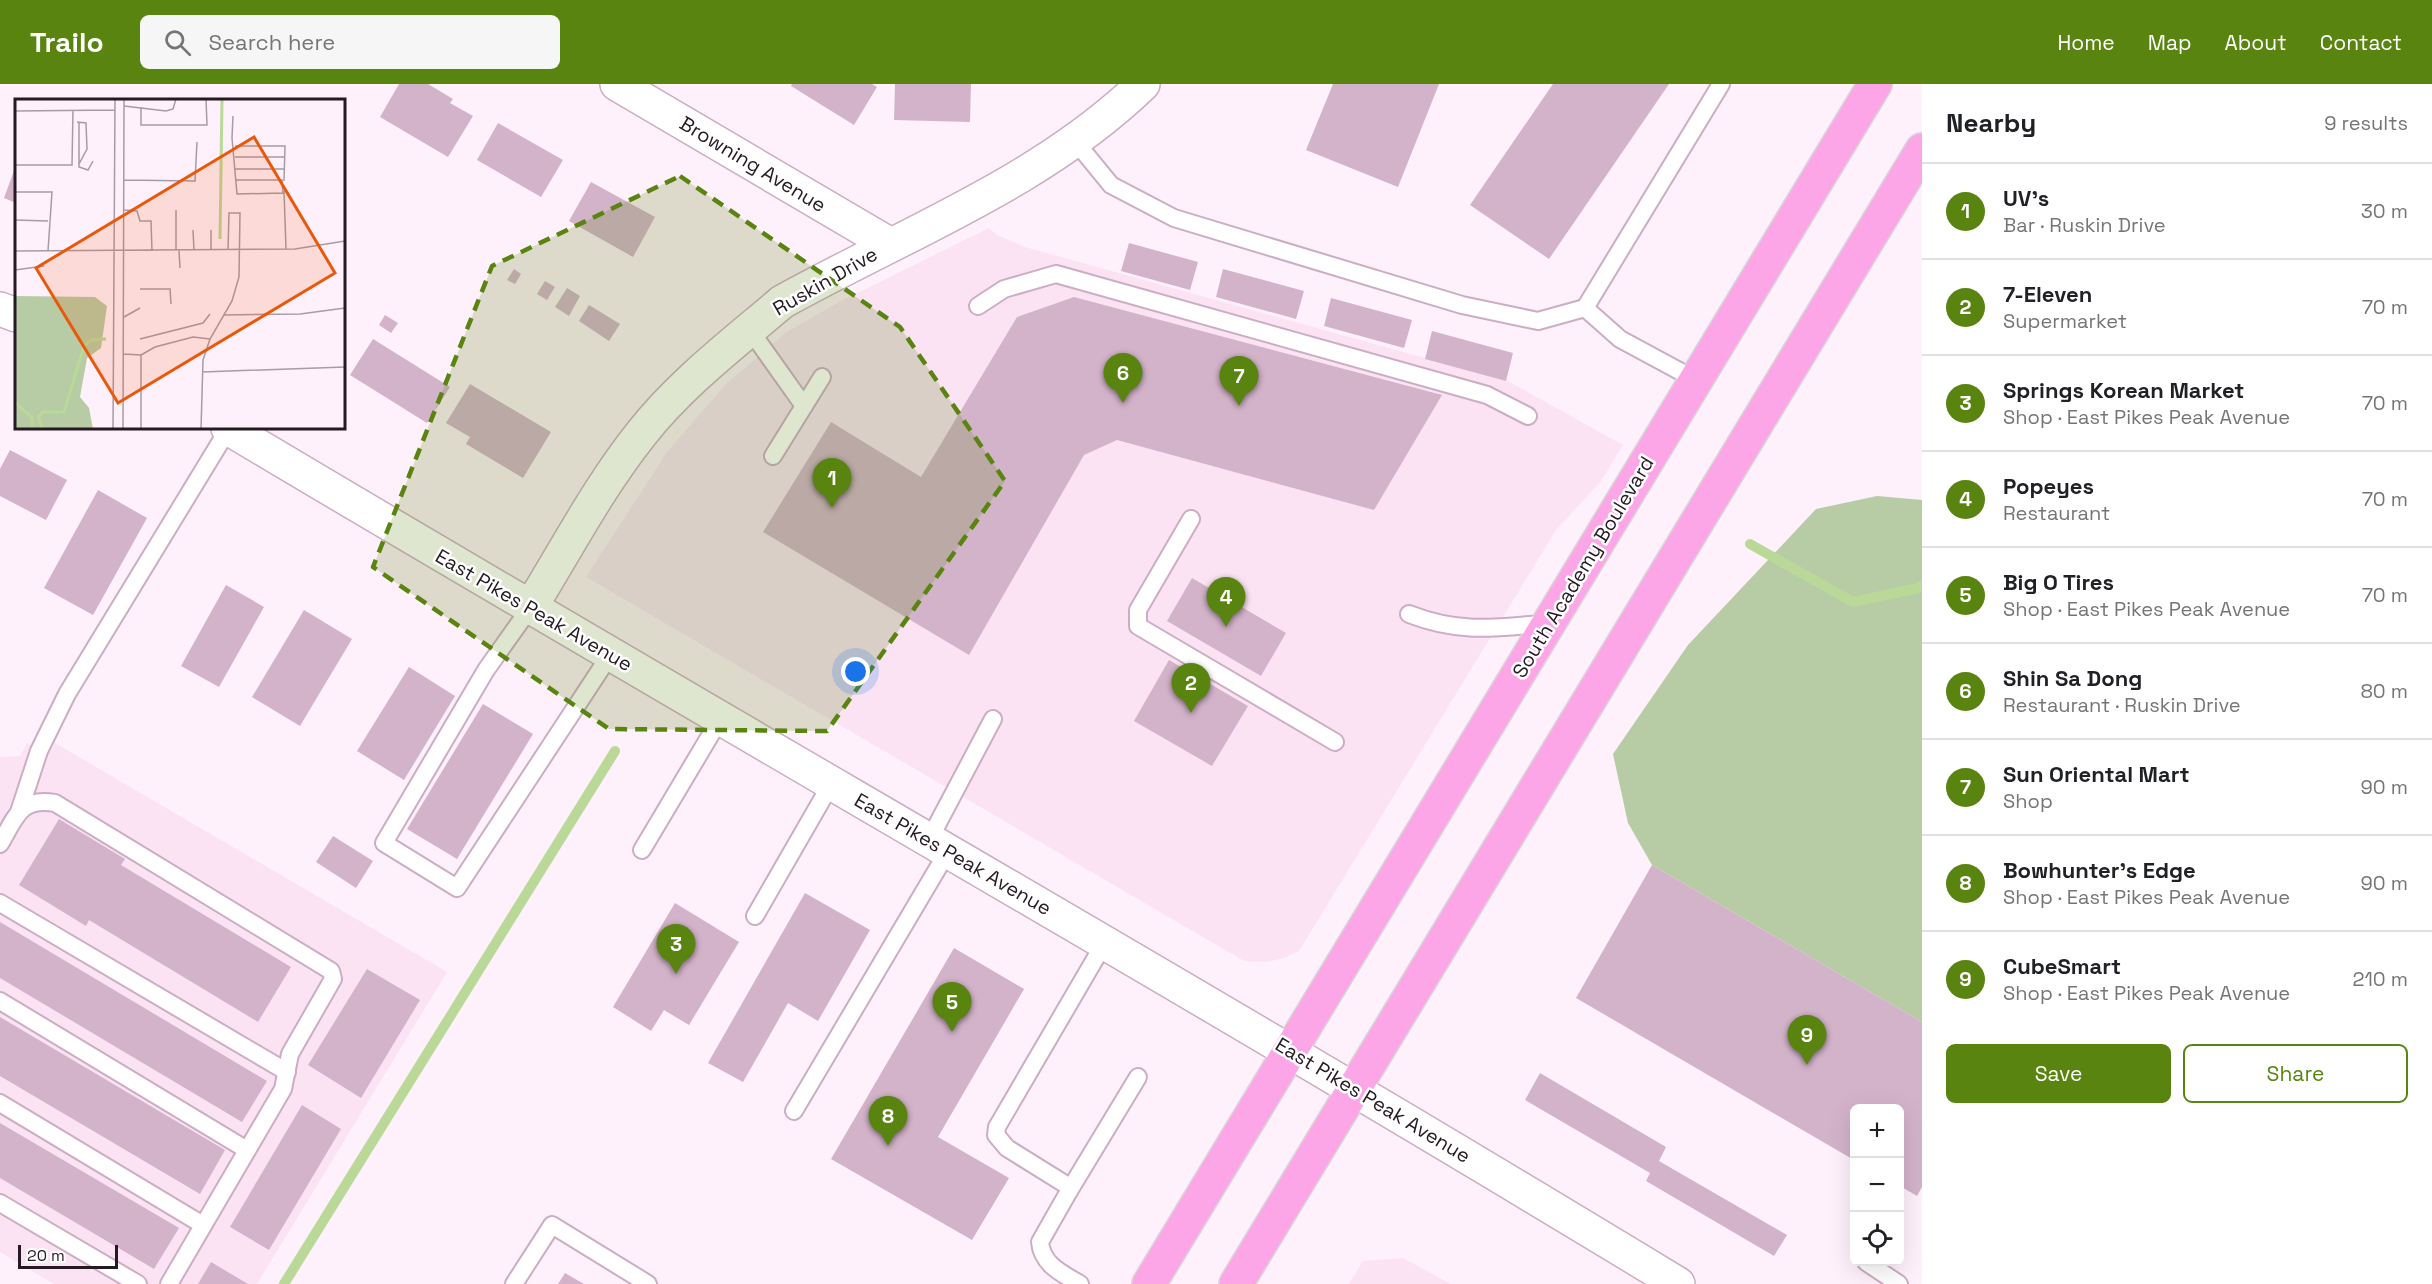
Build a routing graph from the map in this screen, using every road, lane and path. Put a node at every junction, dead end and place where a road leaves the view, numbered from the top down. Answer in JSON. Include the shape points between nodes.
{"nodes":[{"id":1,"x":617,"y":84,"type":"edge"},
{"id":2,"x":1143,"y":84,"type":"edge"},
{"id":3,"x":1721,"y":84,"type":"edge"},
{"id":4,"x":1875,"y":84,"type":"edge"},
{"id":5,"x":1075,"y":141,"type":"junction"},
{"id":6,"x":1922,"y":150,"type":"edge"},
{"id":7,"x":889,"y":244,"type":"junction"},
{"id":8,"x":978,"y":306,"type":"dead end"},
{"id":9,"x":1585,"y":308,"type":"junction"},
{"id":10,"x":0,"y":309,"type":"edge"},
{"id":11,"x":15,"y":315,"type":"edge"},
{"id":12,"x":750,"y":330,"type":"junction"},
{"id":13,"x":822,"y":377,"type":"dead end"},
{"id":14,"x":1696,"y":380,"type":"junction"},
{"id":15,"x":804,"y":406,"type":"junction"},
{"id":16,"x":1528,"y":416,"type":"dead end"},
{"id":17,"x":227,"y":429,"type":"edge"},
{"id":18,"x":230,"y":429,"type":"edge"},
{"id":19,"x":773,"y":456,"type":"dead end"},
{"id":20,"x":1191,"y":519,"type":"dead end"},
{"id":21,"x":530,"y":609,"type":"junction"},
{"id":22,"x":1409,"y":614,"type":"dead end"},
{"id":23,"x":1549,"y":623,"type":"junction"},
{"id":24,"x":610,"y":655,"type":"junction"},
{"id":25,"x":720,"y":719,"type":"junction"},
{"id":26,"x":993,"y":719,"type":"dead end"},
{"id":27,"x":1335,"y":742,"type":"dead end"},
{"id":28,"x":831,"y":784,"type":"junction"},
{"id":29,"x":19,"y":812,"type":"junction"},
{"id":30,"x":0,"y":844,"type":"edge"},
{"id":31,"x":938,"y":845,"type":"junction"},
{"id":32,"x":642,"y":850,"type":"dead end"},
{"id":33,"x":0,"y":903,"type":"edge"},
{"id":34,"x":755,"y":916,"type":"dead end"},
{"id":35,"x":1105,"y":942,"type":"junction"},
{"id":36,"x":0,"y":1001,"type":"edge"},
{"id":37,"x":1291,"y":1051,"type":"junction"},
{"id":38,"x":287,"y":1072,"type":"junction"},
{"id":39,"x":1138,"y":1077,"type":"dead end"},
{"id":40,"x":1355,"y":1088,"type":"junction"},
{"id":41,"x":0,"y":1103,"type":"edge"},
{"id":42,"x":794,"y":1111,"type":"dead end"},
{"id":43,"x":247,"y":1150,"type":"junction"},
{"id":44,"x":1070,"y":1191,"type":"junction"},
{"id":45,"x":0,"y":1203,"type":"edge"},
{"id":46,"x":203,"y":1225,"type":"junction"},
{"id":47,"x":1872,"y":1266,"type":"edge"},
{"id":48,"x":138,"y":1284,"type":"edge"},
{"id":49,"x":169,"y":1284,"type":"edge"},
{"id":50,"x":514,"y":1284,"type":"edge"},
{"id":51,"x":648,"y":1284,"type":"edge"},
{"id":52,"x":1080,"y":1284,"type":"edge"},
{"id":53,"x":1149,"y":1284,"type":"edge"},
{"id":54,"x":1236,"y":1284,"type":"edge"},
{"id":55,"x":1678,"y":1284,"type":"edge"},
{"id":56,"x":1899,"y":1284,"type":"edge"}],
"edges":[{"from":1,"to":7,"type":"main road","name":"Browning Avenue"},
{"from":2,"to":5,"type":"main road","name":"Ruskin Drive"},
{"from":3,"to":9,"type":"lane"},
{"from":4,"to":14,"type":"highway","name":"South Academy Boulevard"},
{"from":5,"to":7,"type":"main road","name":"Ruskin Drive","via":[[1024,173]]},
{"from":5,"to":9,"type":"lane","via":[[1112,184],[1174,218],[1462,305],[1538,321]]},
{"from":6,"to":40,"type":"highway"},
{"from":7,"to":12,"type":"main road","name":"Ruskin Drive","via":[[782,302]]},
{"from":8,"to":16,"type":"lane","via":[[1004,289],[1056,274],[1487,395]]},
{"from":9,"to":14,"type":"lane","via":[[1620,339]]},
{"from":10,"to":11,"type":"main road"},
{"from":12,"to":15,"type":"lane"},
{"from":12,"to":21,"type":"main road","name":"Ruskin Drive","via":[[642,433]]},
{"from":13,"to":15,"type":"lane"},
{"from":14,"to":23,"type":"highway","name":"South Academy Boulevard"},
{"from":15,"to":19,"type":"lane"},
{"from":17,"to":29,"type":"lane","via":[[67,694],[39,751]]},
{"from":18,"to":21,"type":"main road","name":"East Pikes Peak Avenue"},
{"from":20,"to":27,"type":"lane","via":[[1138,610],[1138,626]]},
{"from":21,"to":24,"type":"main road","name":"East Pikes Peak Avenue"},
{"from":21,"to":24,"type":"lane","via":[[486,670],[384,843],[457,888]]},
{"from":22,"to":23,"type":"lane","via":[[1436,625],[1475,629]]},
{"from":23,"to":37,"type":"highway","name":"South Academy Boulevard"},
{"from":24,"to":25,"type":"main road","name":"East Pikes Peak Avenue"},
{"from":25,"to":28,"type":"main road","name":"East Pikes Peak Avenue"},
{"from":25,"to":32,"type":"lane"},
{"from":26,"to":31,"type":"lane"},
{"from":28,"to":31,"type":"main road","name":"East Pikes Peak Avenue"},
{"from":28,"to":34,"type":"lane"},
{"from":29,"to":30,"type":"lane"},
{"from":29,"to":38,"type":"lane","via":[[27,803],[38,800],[55,803],[331,971],[333,980],[290,1054]]},
{"from":31,"to":35,"type":"main road","name":"East Pikes Peak Avenue"},
{"from":31,"to":42,"type":"lane"},
{"from":33,"to":38,"type":"lane"},
{"from":35,"to":37,"type":"main road","name":"East Pikes Peak Avenue"},
{"from":35,"to":44,"type":"lane","via":[[997,1127],[1000,1142],[1062,1180]]},
{"from":36,"to":43,"type":"lane"},
{"from":37,"to":40,"type":"main road","name":"East Pikes Peak Avenue"},
{"from":37,"to":53,"type":"highway","name":"South Academy Boulevard"},
{"from":38,"to":43,"type":"lane","via":[[282,1089]]},
{"from":39,"to":44,"type":"lane"},
{"from":40,"to":54,"type":"highway"},
{"from":40,"to":55,"type":"main road","name":"East Pikes Peak Avenue"},
{"from":41,"to":46,"type":"lane"},
{"from":43,"to":46,"type":"lane"},
{"from":44,"to":52,"type":"lane","via":[[1040,1242],[1041,1252],[1048,1262]]},
{"from":45,"to":48,"type":"lane"},
{"from":46,"to":49,"type":"lane"},
{"from":47,"to":56,"type":"lane"},
{"from":50,"to":51,"type":"lane","via":[[552,1225]]}]}
